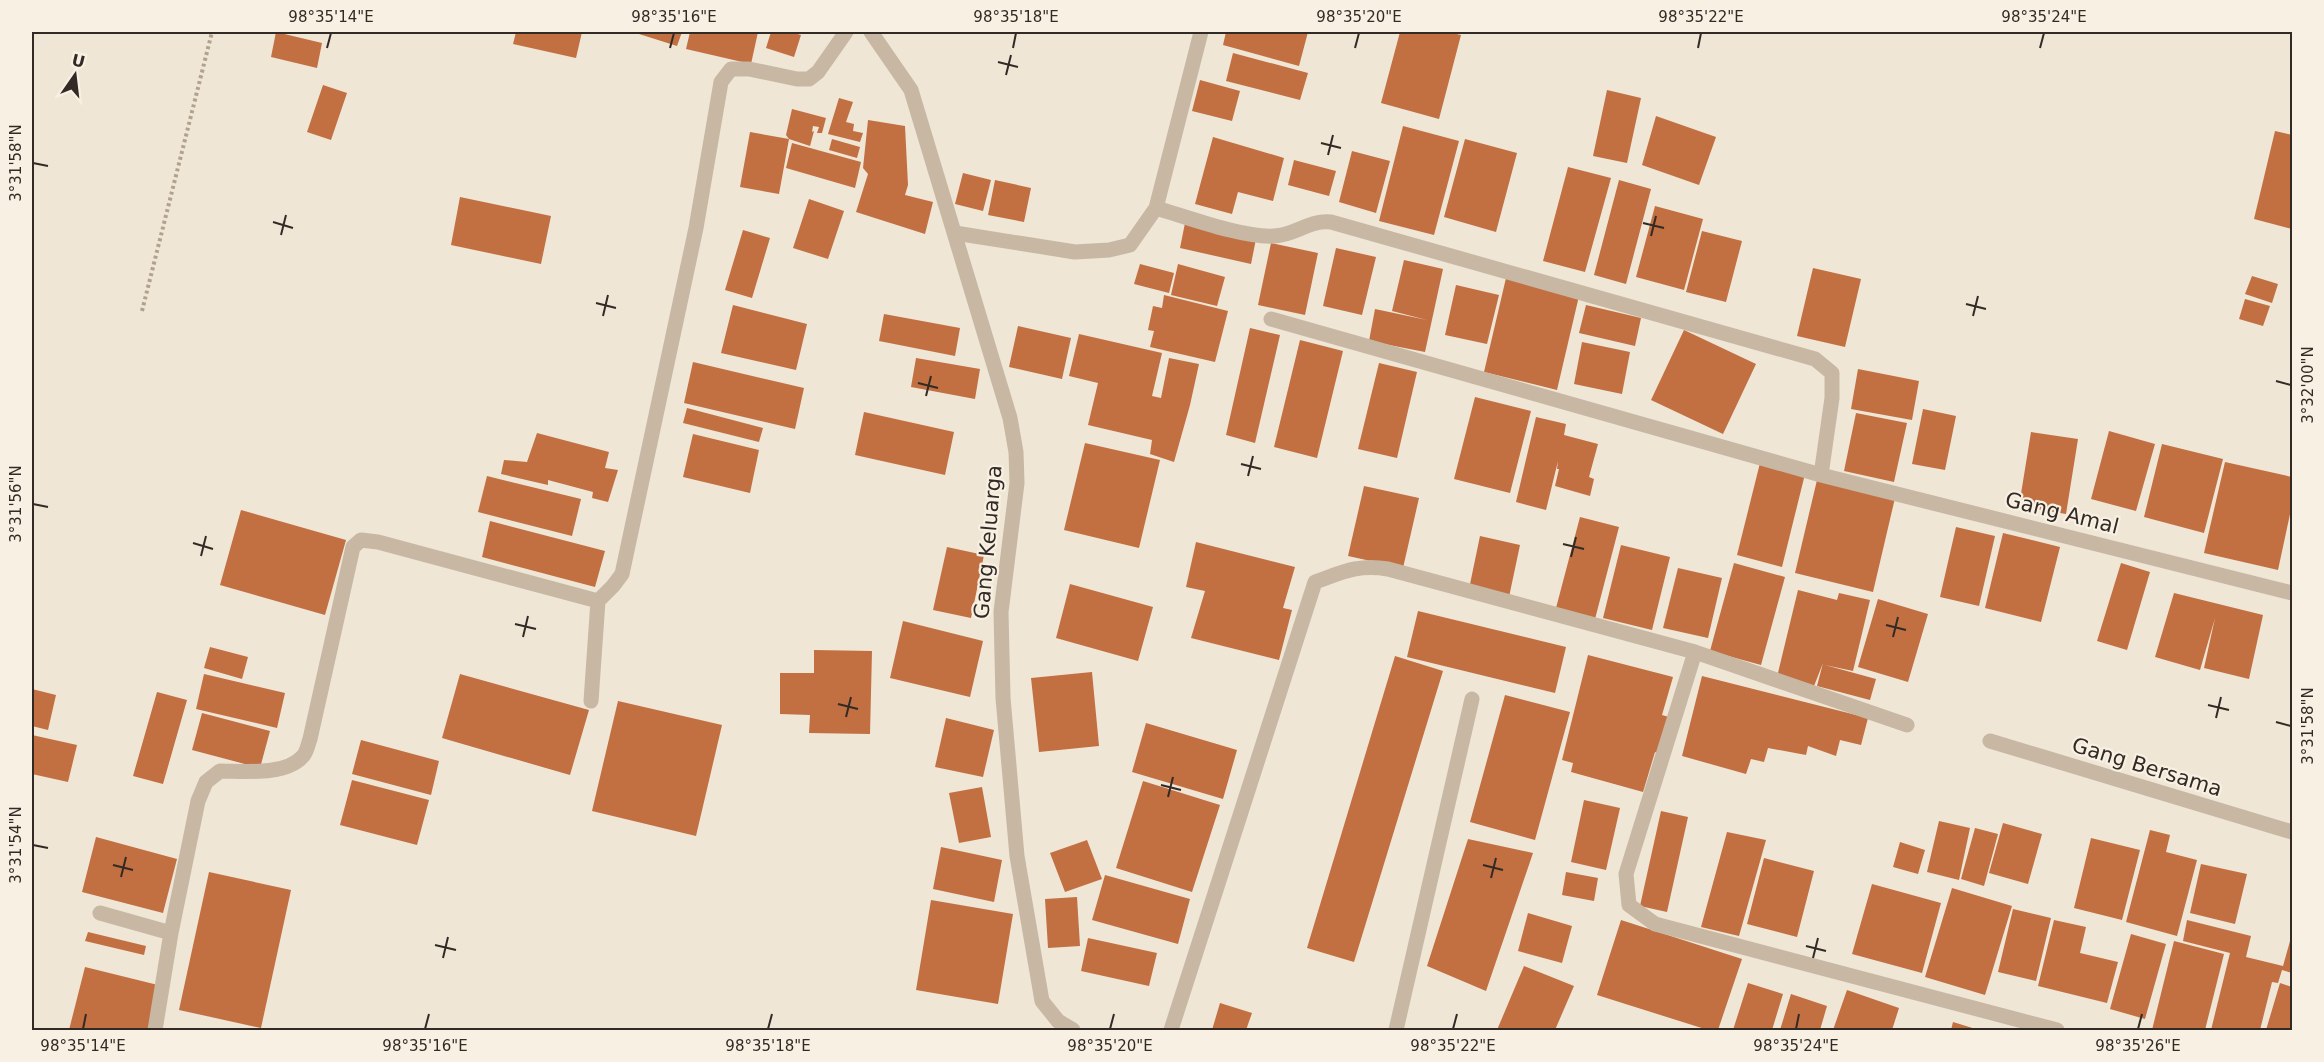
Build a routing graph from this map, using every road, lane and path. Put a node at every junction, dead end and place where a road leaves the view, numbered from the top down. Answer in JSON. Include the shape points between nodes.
{"nodes":[{"id":1,"x":212,"y":32,"type":"edge"},
{"id":2,"x":846,"y":32,"type":"edge"},
{"id":3,"x":1201,"y":32,"type":"edge"},
{"id":4,"x":873,"y":34,"type":"edge"},
{"id":5,"x":1156,"y":208,"type":"junction"},
{"id":6,"x":955,"y":233,"type":"junction"},
{"id":7,"x":142,"y":311,"type":"dead end"},
{"id":8,"x":1271,"y":319,"type":"dead end"},
{"id":9,"x":1821,"y":475,"type":"junction"},
{"id":10,"x":2292,"y":593,"type":"edge"},
{"id":11,"x":598,"y":600,"type":"junction"},
{"id":12,"x":1695,"y":652,"type":"junction"},
{"id":13,"x":1472,"y":699,"type":"dead end"},
{"id":14,"x":591,"y":701,"type":"dead end"},
{"id":15,"x":1906,"y":725,"type":"dead end"},
{"id":16,"x":1990,"y":741,"type":"dead end"},
{"id":17,"x":2292,"y":832,"type":"edge"},
{"id":18,"x":100,"y":913,"type":"dead end"},
{"id":19,"x":171,"y":933,"type":"junction"},
{"id":20,"x":155,"y":1030,"type":"edge"},
{"id":21,"x":1073,"y":1030,"type":"edge"},
{"id":22,"x":1171,"y":1030,"type":"edge"},
{"id":23,"x":1396,"y":1030,"type":"edge"},
{"id":24,"x":2057,"y":1030,"type":"edge"}],
"edges":[{"from":1,"to":7,"type":"path"},
{"from":2,"to":11,"type":"street","via":[[809,79],[731,69],[721,82],[696,228],[622,574]]},
{"from":3,"to":5,"type":"street"},
{"from":4,"to":6,"type":"street","name":"Gang Keluarga","via":[[911,90]]},
{"from":5,"to":6,"type":"street","via":[[1130,245],[1109,250],[1075,252]]},
{"from":5,"to":9,"type":"street","via":[[1254,235],[1292,233],[1319,221],[1331,222],[1815,359],[1832,373]]},
{"from":6,"to":21,"type":"street","name":"Gang Keluarga","via":[[1010,418],[1016,453],[1017,483],[1001,612],[1003,698],[1017,856],[1042,1001],[1058,1021]]},
{"from":8,"to":9,"type":"street","name":"Gang Amal"},
{"from":9,"to":10,"type":"street","name":"Gang Amal"},
{"from":11,"to":14,"type":"street"},
{"from":11,"to":19,"type":"street","via":[[361,540],[353,547],[304,756],[289,766],[263,771],[220,771],[206,783],[198,801]]},
{"from":12,"to":15,"type":"street"},
{"from":12,"to":22,"type":"street","via":[[1379,567],[1352,569],[1315,582]]},
{"from":12,"to":24,"type":"street","via":[[1626,874],[1629,905],[1655,924]]},
{"from":13,"to":23,"type":"street"},
{"from":16,"to":17,"type":"street","name":"Gang Bersama"},
{"from":18,"to":19,"type":"street"},
{"from":19,"to":20,"type":"street"}]}
